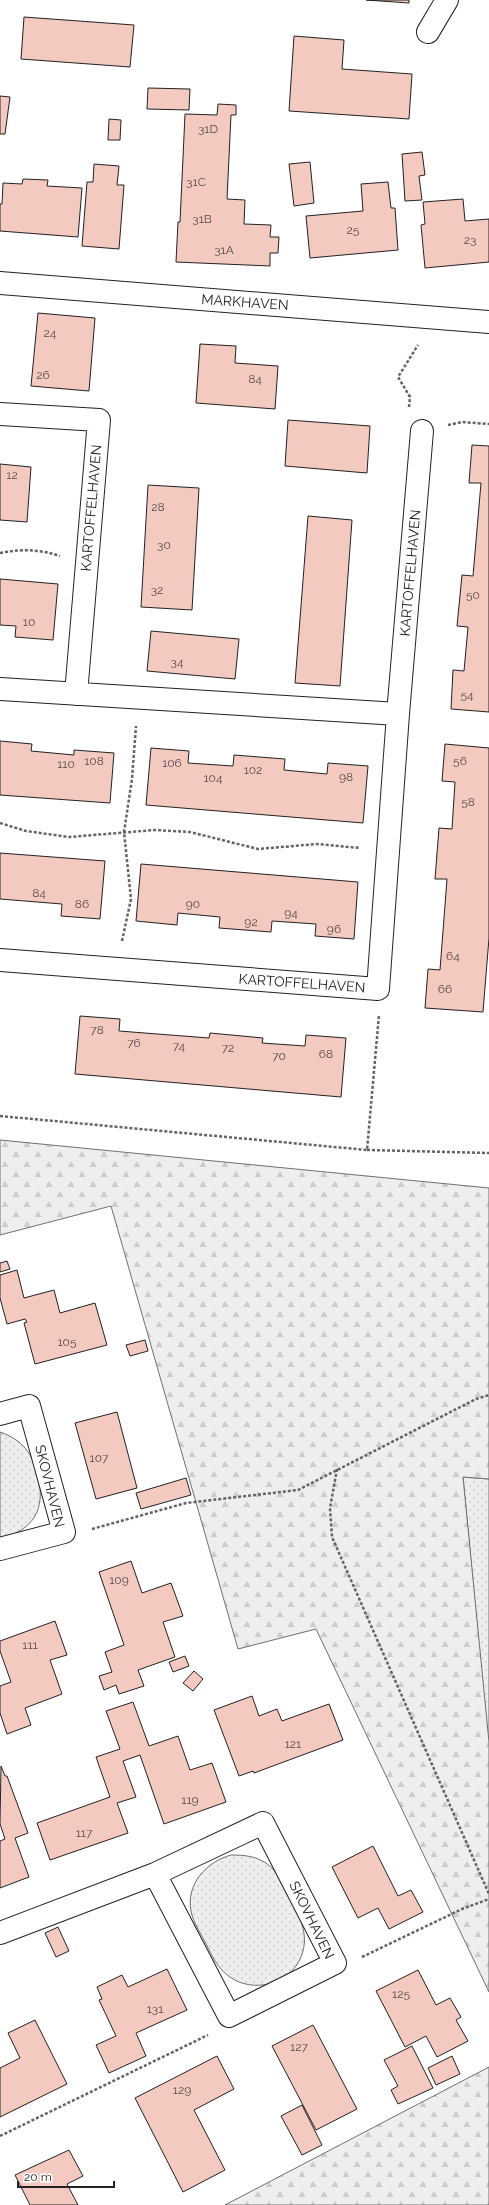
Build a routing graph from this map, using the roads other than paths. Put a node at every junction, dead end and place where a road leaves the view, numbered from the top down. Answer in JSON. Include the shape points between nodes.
{"nodes":[{"id":1,"x":447,"y":0,"type":"edge"},
{"id":2,"x":428,"y":32,"type":"dead end"},
{"id":3,"x":0,"y":283,"type":"edge"},
{"id":4,"x":489,"y":322,"type":"edge"},
{"id":5,"x":0,"y":414,"type":"edge"},
{"id":6,"x":422,"y":431,"type":"road end"},
{"id":7,"x":0,"y":689,"type":"edge"},
{"id":8,"x":76,"y":694,"type":"junction"},
{"id":9,"x":398,"y":714,"type":"junction"},
{"id":10,"x":0,"y":960,"type":"edge"},
{"id":11,"x":0,"y":1414,"type":"edge"},
{"id":12,"x":0,"y":1549,"type":"edge"},
{"id":13,"x":155,"y":1874,"type":"junction"},
{"id":14,"x":0,"y":1933,"type":"edge"}],
"edges":[{"from":1,"to":2,"type":"street"},
{"from":3,"to":4,"type":"street","name":"MARKHAVEN"},
{"from":5,"to":8,"type":"street","name":"KARTOFFELHAVEN","via":[[99,420]]},
{"from":6,"to":9,"type":"street","name":"KARTOFFELHAVEN"},
{"from":7,"to":8,"type":"street"},
{"from":8,"to":9,"type":"street"},
{"from":9,"to":10,"type":"street","name":"KARTOFFELHAVEN","via":[[378,989]]},
{"from":11,"to":12,"type":"street","name":"SKOVHAVEN","via":[[29,1406],[64,1532]]},
{"from":13,"to":13,"type":"street","name":"SKOVHAVEN","via":[[228,2016],[335,1963],[264,1823]]},
{"from":13,"to":14,"type":"street","name":"SKOVHAVEN"}]}
